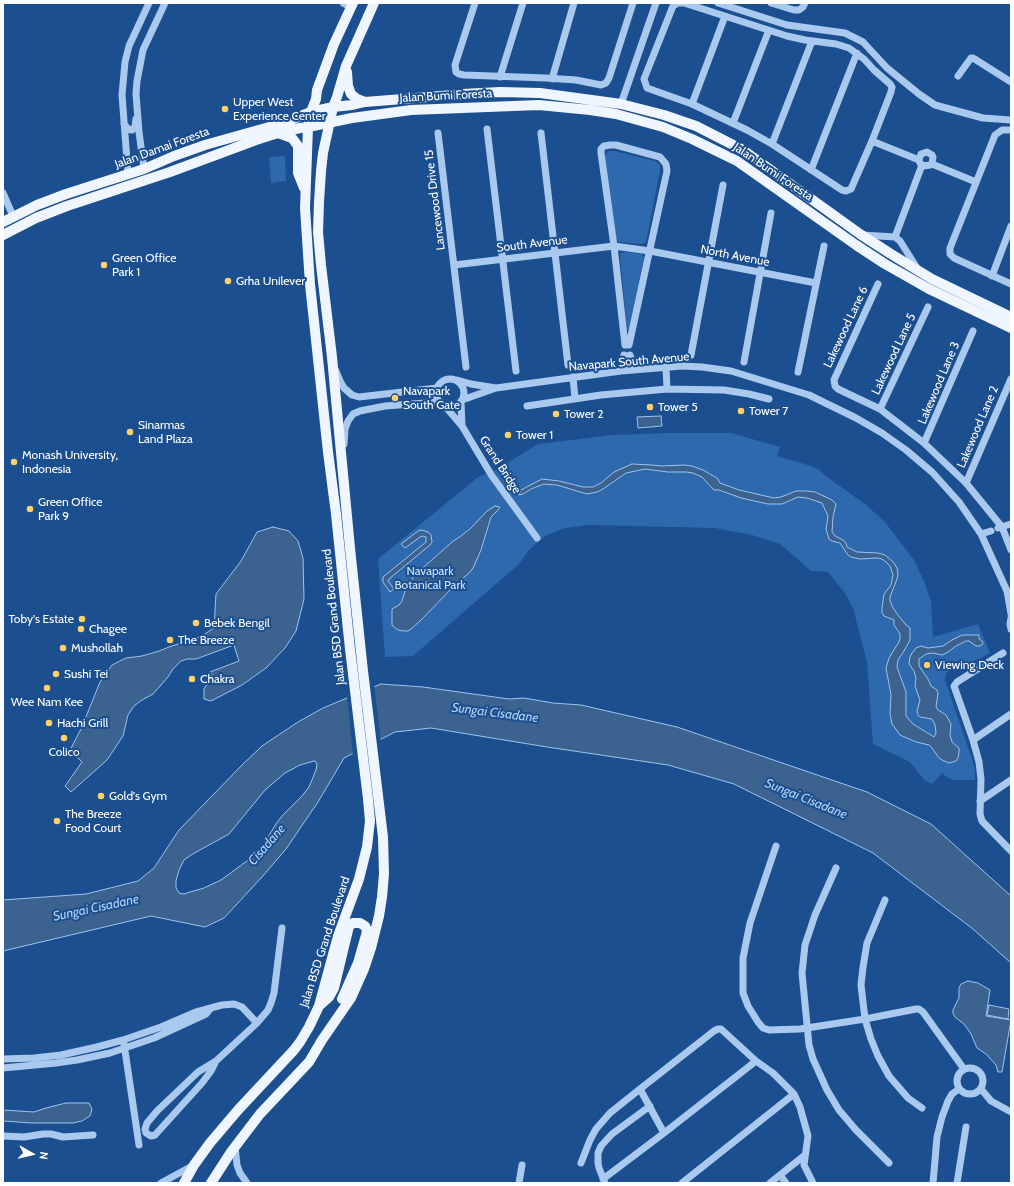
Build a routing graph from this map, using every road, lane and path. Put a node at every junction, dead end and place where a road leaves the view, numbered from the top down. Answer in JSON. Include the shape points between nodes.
{"nodes":[{"id":1,"x":149,"y":3,"type":"edge"},
{"id":2,"x":165,"y":3,"type":"edge"},
{"id":3,"x":374,"y":3,"type":"edge"},
{"id":4,"x":475,"y":3,"type":"edge"},
{"id":5,"x":523,"y":3,"type":"edge"},
{"id":6,"x":574,"y":3,"type":"edge"},
{"id":7,"x":633,"y":3,"type":"edge"},
{"id":8,"x":656,"y":3,"type":"edge"},
{"id":9,"x":718,"y":3,"type":"edge"},
{"id":10,"x":771,"y":3,"type":"edge"},
{"id":11,"x":805,"y":3,"type":"edge"},
{"id":12,"x":349,"y":4,"type":"edge"},
{"id":13,"x":725,"y":16,"type":"junction"},
{"id":14,"x":768,"y":30,"type":"junction"},
{"id":15,"x":812,"y":41,"type":"junction"},
{"id":16,"x":857,"y":53,"type":"junction"},
{"id":17,"x":346,"y":66,"type":"junction"},
{"id":18,"x":958,"y":76,"type":"dead end"},
{"id":19,"x":500,"y":77,"type":"junction"},
{"id":20,"x":552,"y":79,"type":"junction"},
{"id":21,"x":1011,"y":82,"type":"edge"},
{"id":22,"x":366,"y":102,"type":"junction"},
{"id":23,"x":621,"y":104,"type":"junction"},
{"id":24,"x":692,"y":104,"type":"junction"},
{"id":25,"x":333,"y":107,"type":"junction"},
{"id":26,"x":137,"y":109,"type":"junction"},
{"id":27,"x":311,"y":112,"type":"junction"},
{"id":28,"x":1011,"y":120,"type":"edge"},
{"id":29,"x":330,"y":123,"type":"junction"},
{"id":30,"x":733,"y":123,"type":"junction"},
{"id":31,"x":124,"y":124,"type":"junction"},
{"id":32,"x":308,"y":127,"type":"junction"},
{"id":33,"x":487,"y":129,"type":"dead end"},
{"id":34,"x":1011,"y":130,"type":"edge"},
{"id":35,"x":278,"y":133,"type":"junction"},
{"id":36,"x":438,"y":133,"type":"dead end"},
{"id":37,"x":541,"y":133,"type":"dead end"},
{"id":38,"x":872,"y":141,"type":"junction"},
{"id":39,"x":772,"y":144,"type":"junction"},
{"id":40,"x":743,"y":150,"type":"junction"},
{"id":41,"x":736,"y":161,"type":"junction"},
{"id":42,"x":920,"y":162,"type":"junction"},
{"id":43,"x":932,"y":164,"type":"junction"},
{"id":44,"x":144,"y":169,"type":"junction"},
{"id":45,"x":811,"y":170,"type":"junction"},
{"id":46,"x":128,"y":174,"type":"junction"},
{"id":47,"x":976,"y":182,"type":"junction"},
{"id":48,"x":723,"y":185,"type":"dead end"},
{"id":49,"x":305,"y":188,"type":"junction"},
{"id":50,"x":3,"y":193,"type":"edge"},
{"id":51,"x":771,"y":214,"type":"dead end"},
{"id":52,"x":13,"y":216,"type":"junction"},
{"id":53,"x":3,"y":222,"type":"edge"},
{"id":54,"x":1011,"y":226,"type":"edge"},
{"id":55,"x":3,"y":234,"type":"edge"},
{"id":56,"x":860,"y":234,"type":"junction"},
{"id":57,"x":895,"y":237,"type":"junction"},
{"id":58,"x":614,"y":246,"type":"junction"},
{"id":59,"x":824,"y":246,"type":"dead end"},
{"id":60,"x":650,"y":251,"type":"junction"},
{"id":61,"x":554,"y":252,"type":"junction"},
{"id":62,"x":503,"y":259,"type":"junction"},
{"id":63,"x":708,"y":262,"type":"junction"},
{"id":64,"x":454,"y":265,"type":"junction"},
{"id":65,"x":919,"y":271,"type":"junction"},
{"id":66,"x":760,"y":272,"type":"junction"},
{"id":67,"x":992,"y":276,"type":"junction"},
{"id":68,"x":816,"y":283,"type":"junction"},
{"id":69,"x":878,"y":284,"type":"dead end"},
{"id":70,"x":1011,"y":284,"type":"edge"},
{"id":71,"x":928,"y":307,"type":"dead end"},
{"id":72,"x":1011,"y":316,"type":"edge"},
{"id":73,"x":1011,"y":328,"type":"edge"},
{"id":74,"x":973,"y":331,"type":"dead end"},
{"id":75,"x":691,"y":355,"type":"dead end"},
{"id":76,"x":332,"y":358,"type":"junction"},
{"id":77,"x":744,"y":362,"type":"dead end"},
{"id":78,"x":568,"y":365,"type":"dead end"},
{"id":79,"x":466,"y":367,"type":"dead end"},
{"id":80,"x":666,"y":367,"type":"junction"},
{"id":81,"x":634,"y":370,"type":"junction"},
{"id":82,"x":516,"y":371,"type":"dead end"},
{"id":83,"x":621,"y":371,"type":"junction"},
{"id":84,"x":798,"y":372,"type":"dead end"},
{"id":85,"x":573,"y":377,"type":"junction"},
{"id":86,"x":1011,"y":379,"type":"edge"},
{"id":87,"x":456,"y":380,"type":"junction"},
{"id":88,"x":437,"y":388,"type":"junction"},
{"id":89,"x":496,"y":388,"type":"junction"},
{"id":90,"x":667,"y":389,"type":"junction"},
{"id":91,"x":406,"y":392,"type":"junction"},
{"id":92,"x":384,"y":394,"type":"junction"},
{"id":93,"x":575,"y":399,"type":"junction"},
{"id":94,"x":768,"y":399,"type":"dead end"},
{"id":95,"x":462,"y":401,"type":"junction"},
{"id":96,"x":407,"y":404,"type":"junction"},
{"id":97,"x":442,"y":404,"type":"junction"},
{"id":98,"x":385,"y":406,"type":"junction"},
{"id":99,"x":527,"y":406,"type":"dead end"},
{"id":100,"x":880,"y":410,"type":"junction"},
{"id":101,"x":462,"y":426,"type":"junction"},
{"id":102,"x":924,"y":443,"type":"junction"},
{"id":103,"x":343,"y":468,"type":"junction"},
{"id":104,"x":966,"y":483,"type":"junction"},
{"id":105,"x":1011,"y":524,"type":"edge"},
{"id":106,"x":997,"y":529,"type":"junction"},
{"id":107,"x":980,"y":534,"type":"junction"},
{"id":108,"x":537,"y":538,"type":"dead end"},
{"id":109,"x":1011,"y":550,"type":"edge"},
{"id":110,"x":346,"y":554,"type":"junction"},
{"id":111,"x":1009,"y":592,"type":"edge"},
{"id":112,"x":1011,"y":614,"type":"edge"},
{"id":113,"x":1011,"y":618,"type":"edge"},
{"id":114,"x":1011,"y":629,"type":"edge"},
{"id":115,"x":1003,"y":653,"type":"dead end"},
{"id":116,"x":1011,"y":714,"type":"edge"},
{"id":117,"x":973,"y":740,"type":"junction"},
{"id":118,"x":1011,"y":780,"type":"edge"},
{"id":119,"x":372,"y":785,"type":"junction"},
{"id":120,"x":980,"y":801,"type":"junction"},
{"id":121,"x":776,"y":846,"type":"dead end"},
{"id":122,"x":1010,"y":849,"type":"edge"},
{"id":123,"x":836,"y":868,"type":"dead end"},
{"id":124,"x":885,"y":900,"type":"dead end"},
{"id":125,"x":282,"y":928,"type":"dead end"},
{"id":126,"x":319,"y":1006,"type":"junction"},
{"id":127,"x":865,"y":1019,"type":"junction"},
{"id":128,"x":257,"y":1023,"type":"junction"},
{"id":129,"x":807,"y":1028,"type":"junction"},
{"id":130,"x":163,"y":1030,"type":"junction"},
{"id":131,"x":123,"y":1040,"type":"junction"},
{"id":132,"x":322,"y":1040,"type":"junction"},
{"id":133,"x":125,"y":1048,"type":"junction"},
{"id":134,"x":3,"y":1060,"type":"edge"},
{"id":135,"x":216,"y":1061,"type":"junction"},
{"id":136,"x":756,"y":1061,"type":"junction"},
{"id":137,"x":34,"y":1062,"type":"junction"},
{"id":138,"x":3,"y":1068,"type":"edge"},
{"id":139,"x":964,"y":1069,"type":"junction"},
{"id":140,"x":640,"y":1089,"type":"junction"},
{"id":141,"x":959,"y":1089,"type":"junction"},
{"id":142,"x":981,"y":1089,"type":"junction"},
{"id":143,"x":794,"y":1094,"type":"junction"},
{"id":144,"x":650,"y":1106,"type":"junction"},
{"id":145,"x":922,"y":1108,"type":"dead end"},
{"id":146,"x":1011,"y":1112,"type":"edge"},
{"id":147,"x":966,"y":1127,"type":"dead end"},
{"id":148,"x":664,"y":1133,"type":"junction"},
{"id":149,"x":93,"y":1135,"type":"dead end"},
{"id":150,"x":3,"y":1136,"type":"edge"},
{"id":151,"x":139,"y":1146,"type":"dead end"},
{"id":152,"x":235,"y":1146,"type":"junction"},
{"id":153,"x":805,"y":1155,"type":"junction"},
{"id":154,"x":581,"y":1163,"type":"dead end"},
{"id":155,"x":889,"y":1163,"type":"dead end"},
{"id":156,"x":194,"y":1165,"type":"junction"},
{"id":157,"x":522,"y":1165,"type":"dead end"},
{"id":158,"x":780,"y":1175,"type":"junction"},
{"id":159,"x":604,"y":1181,"type":"edge"},
{"id":160,"x":161,"y":1183,"type":"edge"},
{"id":161,"x":184,"y":1183,"type":"edge"},
{"id":162,"x":211,"y":1183,"type":"edge"},
{"id":163,"x":247,"y":1183,"type":"edge"},
{"id":164,"x":519,"y":1183,"type":"edge"},
{"id":165,"x":682,"y":1183,"type":"edge"},
{"id":166,"x":770,"y":1183,"type":"edge"},
{"id":167,"x":786,"y":1183,"type":"edge"},
{"id":168,"x":813,"y":1183,"type":"edge"},
{"id":169,"x":934,"y":1183,"type":"edge"},
{"id":170,"x":957,"y":1183,"type":"edge"}],
"edges":[{"from":1,"to":31,"type":"street","via":[[129,46],[125,62],[122,95]]},
{"from":2,"to":26,"type":"street","via":[[143,50],[139,65],[136,81]]},
{"from":3,"to":17,"type":"main road","name":"Jalan BSD Grand Boulevard"},
{"from":4,"to":19,"type":"street","via":[[455,66],[456,72],[464,75]]},
{"from":5,"to":19,"type":"street"},
{"from":6,"to":20,"type":"street"},
{"from":7,"to":20,"type":"street","via":[[606,83],[601,85]]},
{"from":8,"to":23,"type":"street"},
{"from":9,"to":28,"type":"street","via":[[787,25],[845,33],[863,42],[887,68],[935,105],[983,118]]},
{"from":10,"to":11,"type":"street","via":[[794,10],[804,7]]},
{"from":12,"to":27,"type":"main road","name":"Jalan BSD Grand Boulevard"},
{"from":13,"to":14,"type":"street"},
{"from":13,"to":24,"type":"street"},
{"from":13,"to":24,"type":"street","via":[[684,3],[673,6],[644,79],[647,88]]},
{"from":14,"to":15,"type":"street"},
{"from":14,"to":30,"type":"street"},
{"from":15,"to":16,"type":"street","via":[[836,44]]},
{"from":15,"to":39,"type":"street"},
{"from":16,"to":38,"type":"street","via":[[892,87]]},
{"from":16,"to":45,"type":"street"},
{"from":17,"to":22,"type":"main road","via":[[351,94]]},
{"from":17,"to":25,"type":"main road","name":"Jalan BSD Grand Boulevard"},
{"from":18,"to":21,"type":"street","via":[[973,58]]},
{"from":19,"to":20,"type":"street"},
{"from":22,"to":23,"type":"main road","name":"Jalan Bumi Foresta","via":[[500,92],[540,93]]},
{"from":22,"to":25,"type":"main road","name":"Jalan Bumi Foresta"},
{"from":23,"to":40,"type":"main road","name":"Jalan Bumi Foresta","via":[[696,126]]},
{"from":24,"to":30,"type":"street"},
{"from":25,"to":27,"type":"main road","name":"Jalan Damai Foresta"},
{"from":25,"to":29,"type":"main road","name":"Jalan BSD Grand Boulevard"},
{"from":26,"to":31,"type":"street","via":[[135,127],[132,130],[128,129]]},
{"from":26,"to":44,"type":"street"},
{"from":27,"to":32,"type":"main road","name":"Jalan BSD Grand Boulevard"},
{"from":27,"to":44,"type":"main road","name":"Jalan Damai Foresta","via":[[280,124],[205,145]]},
{"from":29,"to":32,"type":"main road","name":"Jalan Damai Foresta"},
{"from":29,"to":41,"type":"main road","name":"Jalan Bumi Foresta","via":[[418,110],[539,105],[616,114],[663,127]]},
{"from":29,"to":76,"type":"main road","name":"Jalan BSD Grand Boulevard","via":[[323,153],[318,232]]},
{"from":30,"to":39,"type":"street"},
{"from":31,"to":46,"type":"street"},
{"from":32,"to":35,"type":"main road","name":"Jalan Damai Foresta"},
{"from":32,"to":49,"type":"main road","name":"Jalan BSD Grand Boulevard"},
{"from":33,"to":62,"type":"street"},
{"from":34,"to":47,"type":"street","via":[[1002,130],[995,135]]},
{"from":35,"to":49,"type":"main road","via":[[292,138],[298,146],[298,173]]},
{"from":35,"to":55,"type":"main road","name":"Jalan Damai Foresta","via":[[67,206]]},
{"from":36,"to":64,"type":"street","name":"Lancewood Drive 15"},
{"from":37,"to":61,"type":"street"},
{"from":38,"to":42,"type":"street"},
{"from":38,"to":45,"type":"street","via":[[850,189],[846,191]]},
{"from":39,"to":45,"type":"street"},
{"from":40,"to":41,"type":"main road"},
{"from":40,"to":56,"type":"main road","name":"Jalan Bumi Foresta"},
{"from":41,"to":73,"type":"main road","name":"Jalan Bumi Foresta","via":[[885,264],[929,289]]},
{"from":42,"to":43,"type":"street","via":[[927,166]]},
{"from":42,"to":43,"type":"street","via":[[921,154],[927,152],[932,154]]},
{"from":42,"to":57,"type":"street"},
{"from":43,"to":47,"type":"street"},
{"from":44,"to":46,"type":"main road","name":"Jalan Damai Foresta"},
{"from":46,"to":52,"type":"main road","name":"Jalan Damai Foresta","via":[[66,194]]},
{"from":47,"to":67,"type":"street","via":[[950,248],[950,254]]},
{"from":48,"to":63,"type":"street"},
{"from":49,"to":110,"type":"main road","name":"Jalan BSD Grand Boulevard","via":[[310,284]]},
{"from":50,"to":52,"type":"street"},
{"from":51,"to":66,"type":"street"},
{"from":52,"to":53,"type":"main road","name":"Jalan Damai Foresta"},
{"from":54,"to":67,"type":"street"},
{"from":56,"to":57,"type":"street"},
{"from":56,"to":65,"type":"main road","name":"Jalan Bumi Foresta"},
{"from":57,"to":65,"type":"street"},
{"from":58,"to":60,"type":"street","name":"South Avenue"},
{"from":58,"to":60,"type":"street","via":[[627,345]]},
{"from":58,"to":60,"type":"street","via":[[601,153],[604,146],[610,145],[660,157],[666,164],[667,170]]},
{"from":58,"to":61,"type":"street","name":"South Avenue"},
{"from":59,"to":68,"type":"street"},
{"from":60,"to":63,"type":"street","name":"North Avenue"},
{"from":61,"to":62,"type":"street","name":"South Avenue"},
{"from":61,"to":78,"type":"street"},
{"from":62,"to":64,"type":"street","name":"South Avenue"},
{"from":62,"to":82,"type":"street"},
{"from":63,"to":66,"type":"street","name":"North Avenue"},
{"from":63,"to":75,"type":"street"},
{"from":64,"to":79,"type":"street","name":"Lancewood Drive 15"},
{"from":65,"to":72,"type":"main road","name":"Jalan Bumi Foresta"},
{"from":66,"to":68,"type":"street","name":"North Avenue"},
{"from":66,"to":77,"type":"street"},
{"from":67,"to":70,"type":"street"},
{"from":68,"to":84,"type":"street"},
{"from":69,"to":100,"type":"street","name":"Lakewood Lane 6","via":[[834,380],[838,389]]},
{"from":71,"to":100,"type":"street","name":"Lakewood Lane 5"},
{"from":74,"to":102,"type":"street","name":"Lakewood Lane 3"},
{"from":76,"to":92,"type":"street","via":[[340,381],[352,395],[359,397]]},
{"from":76,"to":103,"type":"main road","name":"Jalan BSD Grand Boulevard"},
{"from":80,"to":81,"type":"street","name":"Navapark South Avenue"},
{"from":80,"to":90,"type":"street"},
{"from":80,"to":107,"type":"street","name":"Navapark South Avenue","via":[[690,366],[732,371],[809,395],[856,418],[906,450],[932,472],[959,502]]},
{"from":81,"to":83,"type":"street","name":"Navapark South Avenue"},
{"from":81,"to":83,"type":"street","via":[[627,355]]},
{"from":83,"to":85,"type":"street","name":"Navapark South Avenue"},
{"from":85,"to":89,"type":"street","name":"Navapark South Avenue"},
{"from":85,"to":93,"type":"street"},
{"from":86,"to":104,"type":"street","name":"Lakewood Lane 2"},
{"from":87,"to":88,"type":"street","via":[[444,381]]},
{"from":87,"to":89,"type":"street","name":"Navapark South Avenue"},
{"from":87,"to":95,"type":"street","via":[[464,388]]},
{"from":88,"to":91,"type":"street"},
{"from":88,"to":97,"type":"street","via":[[437,395]]},
{"from":89,"to":95,"type":"street","name":"Navapark South Avenue"},
{"from":90,"to":93,"type":"street"},
{"from":90,"to":94,"type":"street","via":[[724,390]]},
{"from":91,"to":92,"type":"street"},
{"from":91,"to":96,"type":"street"},
{"from":92,"to":98,"type":"street"},
{"from":93,"to":99,"type":"street"},
{"from":95,"to":97,"type":"street","via":[[452,407]]},
{"from":95,"to":101,"type":"street"},
{"from":96,"to":97,"type":"street"},
{"from":96,"to":98,"type":"street"},
{"from":97,"to":101,"type":"street","name":"Grand Bridge"},
{"from":98,"to":103,"type":"street","via":[[360,411],[353,414],[348,421],[345,429]]},
{"from":100,"to":102,"type":"street"},
{"from":101,"to":108,"type":"street","name":"Grand Bridge","via":[[492,476]]},
{"from":102,"to":104,"type":"street"},
{"from":103,"to":110,"type":"main road","name":"Jalan BSD Grand Boulevard"},
{"from":104,"to":106,"type":"street"},
{"from":105,"to":106,"type":"street"},
{"from":106,"to":107,"type":"street"},
{"from":106,"to":109,"type":"street"},
{"from":107,"to":111,"type":"street","name":"Navapark South Avenue"},
{"from":110,"to":119,"type":"main road","name":"Jalan BSD Grand Boulevard","via":[[350,649]]},
{"from":111,"to":112,"type":"street","name":"Navapark South Avenue"},
{"from":113,"to":114,"type":"street"},
{"from":115,"to":117,"type":"street","via":[[954,686]]},
{"from":116,"to":117,"type":"street"},
{"from":117,"to":120,"type":"street","via":[[981,779]]},
{"from":118,"to":120,"type":"street"},
{"from":119,"to":126,"type":"main road","name":"Jalan BSD Grand Boulevard","via":[[367,848],[359,879],[338,936]]},
{"from":119,"to":132,"type":"main road","name":"Jalan BSD Grand Boulevard","via":[[382,837],[384,866],[376,932],[358,984]]},
{"from":120,"to":122,"type":"street","via":[[982,821]]},
{"from":121,"to":129,"type":"street","via":[[746,943],[743,958],[743,992],[748,1006],[763,1028]]},
{"from":123,"to":129,"type":"street","via":[[814,915],[805,945],[802,973]]},
{"from":124,"to":127,"type":"street","via":[[865,954],[861,985]]},
{"from":125,"to":128,"type":"street","via":[[272,999],[268,1010]]},
{"from":126,"to":132,"type":"main road","via":[[334,988],[349,926],[356,922],[364,924],[366,935],[358,963]]},
{"from":126,"to":156,"type":"main road","name":"Jalan BSD Grand Boulevard","via":[[300,1042],[210,1143]]},
{"from":127,"to":129,"type":"street"},
{"from":127,"to":139,"type":"street","via":[[919,1009]]},
{"from":127,"to":145,"type":"street","via":[[878,1056],[890,1076],[908,1098]]},
{"from":128,"to":130,"type":"street","via":[[238,1005],[222,1005],[196,1012]]},
{"from":128,"to":135,"type":"street"},
{"from":129,"to":155,"type":"street","via":[[813,1059],[827,1090],[852,1125]]},
{"from":130,"to":131,"type":"street"},
{"from":130,"to":133,"type":"street"},
{"from":131,"to":133,"type":"street"},
{"from":131,"to":137,"type":"street"},
{"from":132,"to":152,"type":"main road","name":"Jalan BSD Grand Boulevard","via":[[309,1062],[268,1105]]},
{"from":133,"to":137,"type":"street","via":[[78,1060]]},
{"from":133,"to":151,"type":"street"},
{"from":134,"to":137,"type":"street"},
{"from":135,"to":135,"type":"street","via":[[205,1079],[155,1135],[146,1133],[147,1123],[157,1110],[198,1072]]},
{"from":136,"to":140,"type":"street","via":[[718,1029]]},
{"from":136,"to":143,"type":"street","via":[[773,1073]]},
{"from":136,"to":148,"type":"street"},
{"from":137,"to":138,"type":"street"},
{"from":139,"to":141,"type":"street","via":[[956,1081]]},
{"from":139,"to":142,"type":"street","via":[[973,1068],[980,1072],[984,1081]]},
{"from":140,"to":144,"type":"street"},
{"from":140,"to":154,"type":"street","via":[[610,1113],[596,1129]]},
{"from":141,"to":142,"type":"street","via":[[970,1095]]},
{"from":141,"to":169,"type":"street","via":[[952,1094],[942,1117],[937,1137]]},
{"from":142,"to":146,"type":"street","via":[[991,1101]]},
{"from":143,"to":153,"type":"street","via":[[808,1136]]},
{"from":143,"to":165,"type":"street"},
{"from":144,"to":148,"type":"street"},
{"from":144,"to":159,"type":"street","via":[[612,1134],[601,1146],[598,1153],[598,1168]]},
{"from":147,"to":170,"type":"street"},
{"from":148,"to":159,"type":"street"},
{"from":149,"to":150,"type":"street"},
{"from":152,"to":162,"type":"main road","name":"Jalan BSD Grand Boulevard"},
{"from":152,"to":163,"type":"street","via":[[237,1165]]},
{"from":153,"to":158,"type":"street"},
{"from":153,"to":168,"type":"street","via":[[804,1165]]},
{"from":156,"to":160,"type":"street"},
{"from":156,"to":161,"type":"main road","name":"Jalan BSD Grand Boulevard"},
{"from":157,"to":164,"type":"street"},
{"from":158,"to":166,"type":"street"},
{"from":158,"to":167,"type":"street"}]}
